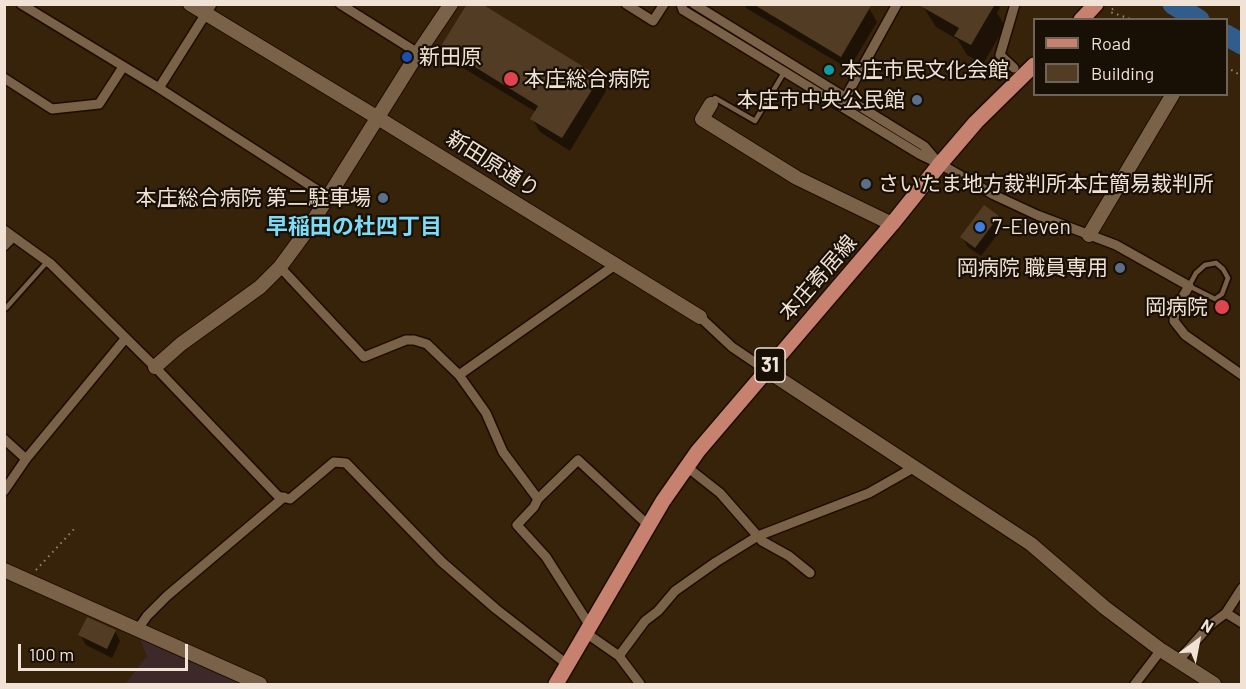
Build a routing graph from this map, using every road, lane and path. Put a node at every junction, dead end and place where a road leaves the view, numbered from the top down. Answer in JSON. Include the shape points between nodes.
{"nodes":[{"id":1,"x":21,"y":4,"type":"edge"},
{"id":2,"x":190,"y":4,"type":"edge"},
{"id":3,"x":340,"y":4,"type":"edge"},
{"id":4,"x":451,"y":4,"type":"edge"},
{"id":5,"x":626,"y":4,"type":"edge"},
{"id":6,"x":664,"y":4,"type":"edge"},
{"id":7,"x":681,"y":4,"type":"edge"},
{"id":8,"x":694,"y":4,"type":"edge"},
{"id":9,"x":897,"y":4,"type":"edge"},
{"id":10,"x":1015,"y":4,"type":"edge"},
{"id":11,"x":1096,"y":4,"type":"edge"},
{"id":12,"x":1117,"y":4,"type":"edge"},
{"id":13,"x":209,"y":9,"type":"edge"},
{"id":14,"x":1083,"y":18,"type":"edge"},
{"id":15,"x":1128,"y":18,"type":"edge"},
{"id":16,"x":418,"y":53,"type":"junction"},
{"id":17,"x":123,"y":67,"type":"junction"},
{"id":18,"x":1033,"y":67,"type":"edge"},
{"id":19,"x":1228,"y":67,"type":"edge"},
{"id":20,"x":787,"y":68,"type":"junction"},
{"id":21,"x":1014,"y":68,"type":"dead end"},
{"id":22,"x":1242,"y":76,"type":"edge"},
{"id":23,"x":4,"y":78,"type":"edge"},
{"id":24,"x":159,"y":88,"type":"junction"},
{"id":25,"x":1172,"y":96,"type":"edge"},
{"id":26,"x":843,"y":102,"type":"junction"},
{"id":27,"x":711,"y":104,"type":"joint"},
{"id":28,"x":378,"y":118,"type":"junction"},
{"id":29,"x":940,"y":164,"type":"junction"},
{"id":30,"x":328,"y":197,"type":"junction"},
{"id":31,"x":892,"y":224,"type":"junction"},
{"id":32,"x":4,"y":230,"type":"edge"},
{"id":33,"x":1089,"y":235,"type":"junction"},
{"id":34,"x":13,"y":237,"type":"junction"},
{"id":35,"x":4,"y":246,"type":"edge"},
{"id":36,"x":47,"y":261,"type":"junction"},
{"id":37,"x":615,"y":265,"type":"junction"},
{"id":38,"x":280,"y":267,"type":"junction"},
{"id":39,"x":1189,"y":286,"type":"junction"},
{"id":40,"x":4,"y":307,"type":"edge"},
{"id":41,"x":700,"y":317,"type":"joint"},
{"id":42,"x":125,"y":339,"type":"junction"},
{"id":43,"x":155,"y":367,"type":"junction"},
{"id":44,"x":766,"y":370,"type":"junction"},
{"id":45,"x":459,"y":375,"type":"junction"},
{"id":46,"x":1242,"y":375,"type":"edge"},
{"id":47,"x":4,"y":439,"type":"edge"},
{"id":48,"x":26,"y":459,"type":"junction"},
{"id":49,"x":687,"y":467,"type":"junction"},
{"id":50,"x":913,"y":468,"type":"junction"},
{"id":51,"x":4,"y":491,"type":"edge"},
{"id":52,"x":284,"y":497,"type":"junction"},
{"id":53,"x":538,"y":499,"type":"junction"},
{"id":54,"x":648,"y":525,"type":"junction"},
{"id":55,"x":75,"y":528,"type":"dead end"},
{"id":56,"x":758,"y":536,"type":"junction"},
{"id":57,"x":4,"y":570,"type":"edge"},
{"id":58,"x":810,"y":573,"type":"dead end"},
{"id":59,"x":26,"y":580,"type":"junction"},
{"id":60,"x":1242,"y":588,"type":"edge"},
{"id":61,"x":1226,"y":613,"type":"junction"},
{"id":62,"x":1242,"y":622,"type":"edge"},
{"id":63,"x":138,"y":629,"type":"junction"},
{"id":64,"x":588,"y":630,"type":"junction"},
{"id":65,"x":1161,"y":650,"type":"junction"},
{"id":66,"x":619,"y":656,"type":"junction"},
{"id":67,"x":1178,"y":661,"type":"junction"},
{"id":68,"x":568,"y":665,"type":"junction"},
{"id":69,"x":260,"y":684,"type":"edge"},
{"id":70,"x":556,"y":684,"type":"edge"},
{"id":71,"x":640,"y":684,"type":"edge"},
{"id":72,"x":1135,"y":684,"type":"edge"},
{"id":73,"x":1214,"y":684,"type":"edge"}],
"edges":[{"from":1,"to":17,"type":"street"},
{"from":2,"to":13,"type":"street","name":"新田原通り"},
{"from":3,"to":16,"type":"street"},
{"from":4,"to":16,"type":"street"},
{"from":5,"to":6,"type":"street","via":[[653,21]]},
{"from":7,"to":20,"type":"street","via":[[683,10]]},
{"from":8,"to":20,"type":"street"},
{"from":9,"to":26,"type":"street"},
{"from":10,"to":21,"type":"street","via":[[1000,55]]},
{"from":11,"to":14,"type":"main road"},
{"from":12,"to":15,"type":"path","via":[[1110,12]]},
{"from":13,"to":24,"type":"street"},
{"from":13,"to":28,"type":"street","name":"新田原通り"},
{"from":16,"to":28,"type":"street"},
{"from":17,"to":23,"type":"street","via":[[99,104],[76,107],[52,109]]},
{"from":17,"to":24,"type":"street"},
{"from":18,"to":29,"type":"main road","name":"本庄寄居線","number":"31","via":[[976,122]]},
{"from":19,"to":22,"type":"path"},
{"from":20,"to":26,"type":"street"},
{"from":20,"to":27,"type":"lane","via":[[755,121],[715,98]]},
{"from":24,"to":30,"type":"street"},
{"from":25,"to":33,"type":"street"},
{"from":26,"to":29,"type":"street","via":[[924,146]]},
{"from":27,"to":31,"type":"street","via":[[702,119],[797,178]]},
{"from":28,"to":30,"type":"street"},
{"from":28,"to":37,"type":"street","name":"新田原通り"},
{"from":29,"to":31,"type":"main road","name":"本庄寄居線","number":"31"},
{"from":29,"to":33,"type":"street","via":[[994,195]]},
{"from":30,"to":38,"type":"street"},
{"from":31,"to":44,"type":"main road","name":"本庄寄居線","number":"31"},
{"from":32,"to":34,"type":"street"},
{"from":33,"to":39,"type":"street","via":[[1116,245]]},
{"from":34,"to":35,"type":"street"},
{"from":34,"to":36,"type":"street"},
{"from":36,"to":40,"type":"lane"},
{"from":36,"to":42,"type":"street"},
{"from":37,"to":41,"type":"street","name":"新田原通り"},
{"from":37,"to":45,"type":"street"},
{"from":38,"to":43,"type":"street","via":[[260,287]]},
{"from":38,"to":45,"type":"street","via":[[364,357],[414,339],[427,344]]},
{"from":39,"to":39,"type":"lane","via":[[1205,265],[1216,263],[1228,278],[1222,294],[1215,299]]},
{"from":39,"to":46,"type":"street","via":[[1175,310],[1174,321],[1185,335]]},
{"from":41,"to":44,"type":"street","name":"新田原通り","via":[[732,347]]},
{"from":42,"to":43,"type":"street"},
{"from":42,"to":48,"type":"street"},
{"from":43,"to":52,"type":"street","via":[[278,496]]},
{"from":44,"to":49,"type":"main road","name":"本庄寄居線","number":"31"},
{"from":44,"to":50,"type":"street"},
{"from":45,"to":53,"type":"street","via":[[486,412],[503,452]]},
{"from":47,"to":48,"type":"street"},
{"from":48,"to":51,"type":"street"},
{"from":49,"to":54,"type":"main road","name":"本庄寄居線","number":"31"},
{"from":49,"to":56,"type":"street","via":[[720,493]]},
{"from":50,"to":56,"type":"street","via":[[869,493]]},
{"from":50,"to":65,"type":"street","via":[[1031,544]]},
{"from":52,"to":63,"type":"street","via":[[167,596]]},
{"from":52,"to":68,"type":"street","via":[[290,499],[334,462],[346,463],[442,562]]},
{"from":53,"to":54,"type":"street","via":[[578,460]]},
{"from":53,"to":64,"type":"street","via":[[517,525],[546,557]]},
{"from":54,"to":64,"type":"main road","name":"本庄寄居線","number":"31"},
{"from":55,"to":59,"type":"path"},
{"from":56,"to":58,"type":"street"},
{"from":56,"to":66,"type":"street","via":[[675,591],[645,621]]},
{"from":57,"to":59,"type":"street"},
{"from":59,"to":63,"type":"street"},
{"from":60,"to":61,"type":"street"},
{"from":61,"to":62,"type":"street"},
{"from":61,"to":67,"type":"street"},
{"from":63,"to":69,"type":"street"},
{"from":64,"to":66,"type":"street"},
{"from":64,"to":68,"type":"main road","name":"本庄寄居線","number":"31"},
{"from":65,"to":67,"type":"street"},
{"from":65,"to":72,"type":"street"},
{"from":66,"to":71,"type":"street"},
{"from":67,"to":73,"type":"street"},
{"from":68,"to":70,"type":"main road","name":"本庄寄居線","number":"31"}]}
